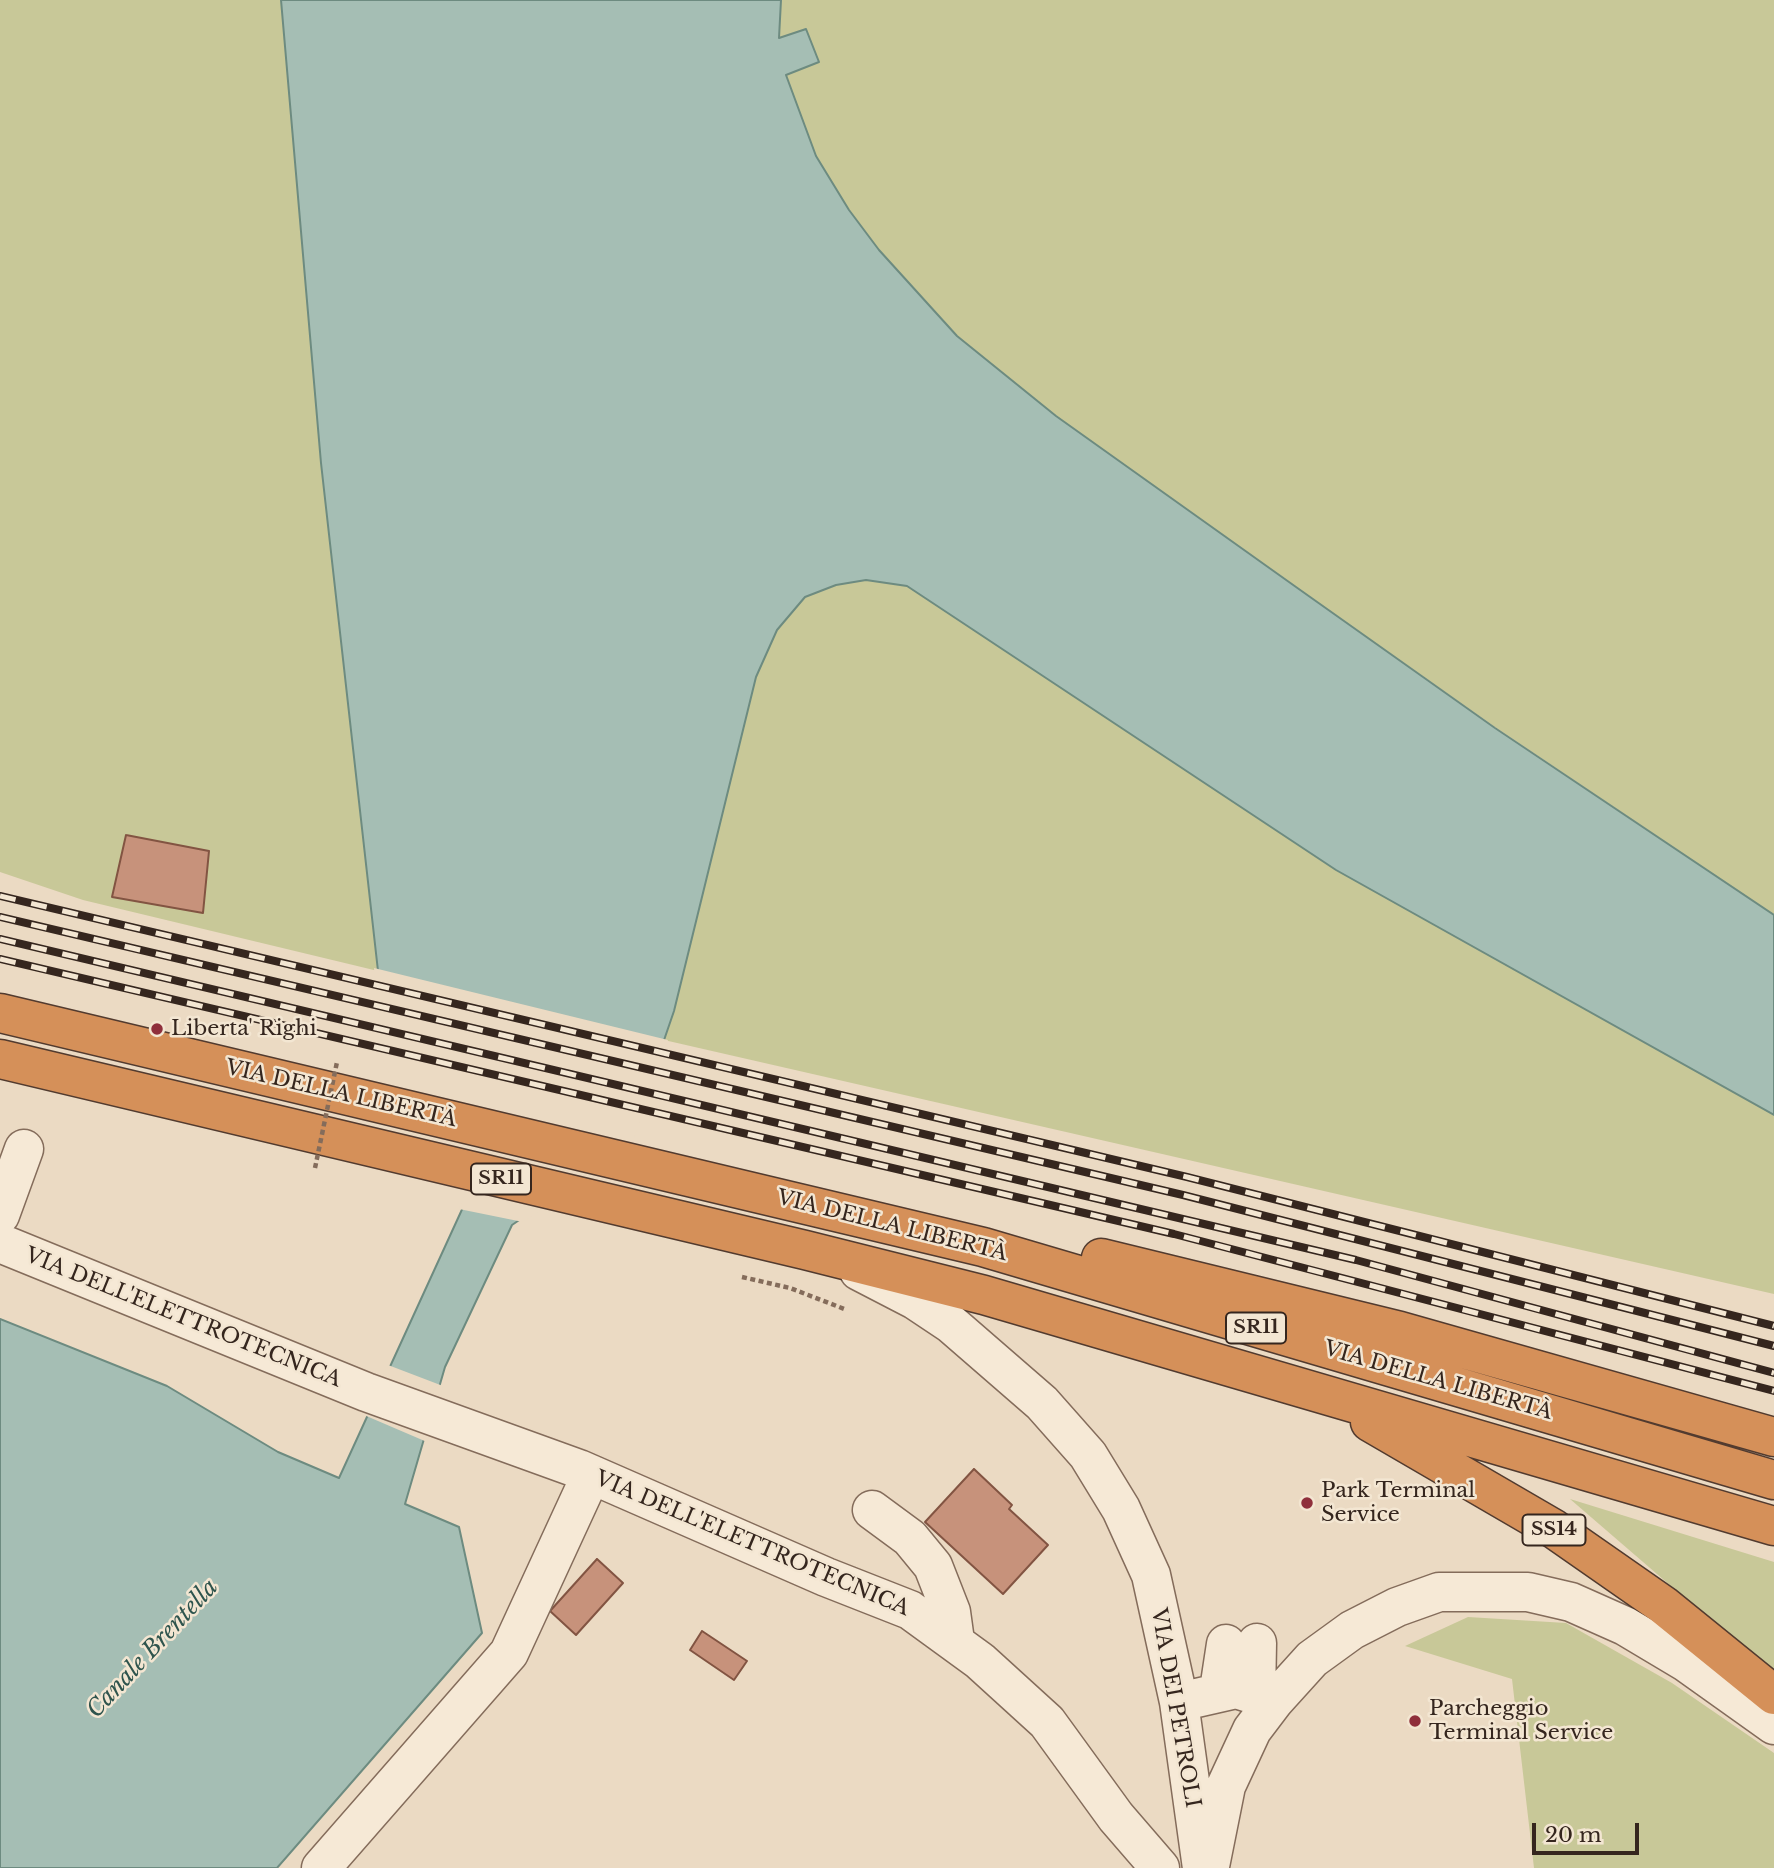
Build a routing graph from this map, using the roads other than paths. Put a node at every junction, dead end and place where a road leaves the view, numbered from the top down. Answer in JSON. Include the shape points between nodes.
{"nodes":[{"id":1,"x":0,"y":1013,"type":"edge"},
{"id":2,"x":0,"y":1059,"type":"edge"},
{"id":3,"x":24,"y":1149,"type":"dead end"},
{"id":4,"x":734,"y":1186,"type":"junction"},
{"id":5,"x":0,"y":1215,"type":"edge"},
{"id":6,"x":0,"y":1243,"type":"edge"},
{"id":7,"x":805,"y":1250,"type":"junction"},
{"id":8,"x":1317,"y":1391,"type":"junction"},
{"id":9,"x":1774,"y":1437,"type":"edge"},
{"id":10,"x":591,"y":1475,"type":"junction"},
{"id":11,"x":1774,"y":1480,"type":"edge"},
{"id":12,"x":872,"y":1510,"type":"dead end"},
{"id":13,"x":1774,"y":1526,"type":"edge"},
{"id":14,"x":955,"y":1641,"type":"junction"},
{"id":15,"x":1219,"y":1690,"type":"junction"},
{"id":16,"x":1774,"y":1695,"type":"edge"},
{"id":17,"x":1265,"y":1699,"type":"junction"},
{"id":18,"x":1179,"y":1702,"type":"junction"},
{"id":19,"x":1774,"y":1726,"type":"edge"},
{"id":20,"x":1183,"y":1743,"type":"junction"},
{"id":21,"x":1240,"y":1753,"type":"junction"},
{"id":22,"x":321,"y":1868,"type":"edge"},
{"id":23,"x":1160,"y":1868,"type":"edge"},
{"id":24,"x":1202,"y":1868,"type":"edge"},
{"id":25,"x":1210,"y":1868,"type":"edge"}],
"edges":[{"from":1,"to":4,"type":"highway","name":"VIA DELLA LIBERTÀ","number":"SR11"},
{"from":2,"to":7,"type":"highway","name":"VIA DELLA LIBERTÀ","number":"SR11"},
{"from":3,"to":5,"type":"street"},
{"from":4,"to":9,"type":"highway","via":[[999,1237],[1240,1291],[1400,1331]]},
{"from":4,"to":11,"type":"highway","name":"VIA DELLA LIBERTÀ","number":"SR11","via":[[983,1247]]},
{"from":6,"to":10,"type":"street","name":"VIA DELL'ELETTROTECNICA","via":[[366,1392]]},
{"from":7,"to":8,"type":"highway","name":"VIA DELLA LIBERTÀ","number":"SR11","via":[[984,1295]]},
{"from":7,"to":18,"type":"street","name":"VIA DEI PETROLI","via":[[878,1279],[951,1324],[1042,1403],[1088,1455],[1121,1509],[1151,1575]]},
{"from":8,"to":13,"type":"highway","name":"VIA DELLA LIBERTÀ","number":"SR11"},
{"from":8,"to":16,"type":"highway","number":"SS14","via":[[1554,1530],[1663,1605]]},
{"from":10,"to":14,"type":"street","name":"VIA DELL'ELETTROTECNICA","via":[[910,1610]]},
{"from":10,"to":22,"type":"street","via":[[509,1653]]},
{"from":12,"to":14,"type":"street","via":[[910,1538],[933,1566],[951,1612]]},
{"from":14,"to":23,"type":"street","name":"VIA DELL'ELETTROTECNICA","via":[[1047,1722],[1116,1817]]},
{"from":15,"to":17,"type":"street","via":[[1236,1689]]},
{"from":15,"to":17,"type":"street","via":[[1242,1643]]},
{"from":15,"to":18,"type":"street"},
{"from":17,"to":19,"type":"street","name":"VIA DEI PETROLI","via":[[1352,1630],[1397,1607],[1439,1592],[1528,1592],[1571,1602],[1625,1626],[1687,1663]]},
{"from":17,"to":21,"type":"street","name":"VIA DEI PETROLI"},
{"from":18,"to":20,"type":"street","name":"VIA DEI PETROLI"},
{"from":20,"to":21,"type":"street","via":[[1221,1754]]},
{"from":20,"to":24,"type":"street","name":"VIA DEI PETROLI"},
{"from":21,"to":25,"type":"street","name":"VIA DEI PETROLI","via":[[1226,1786]]}]}
